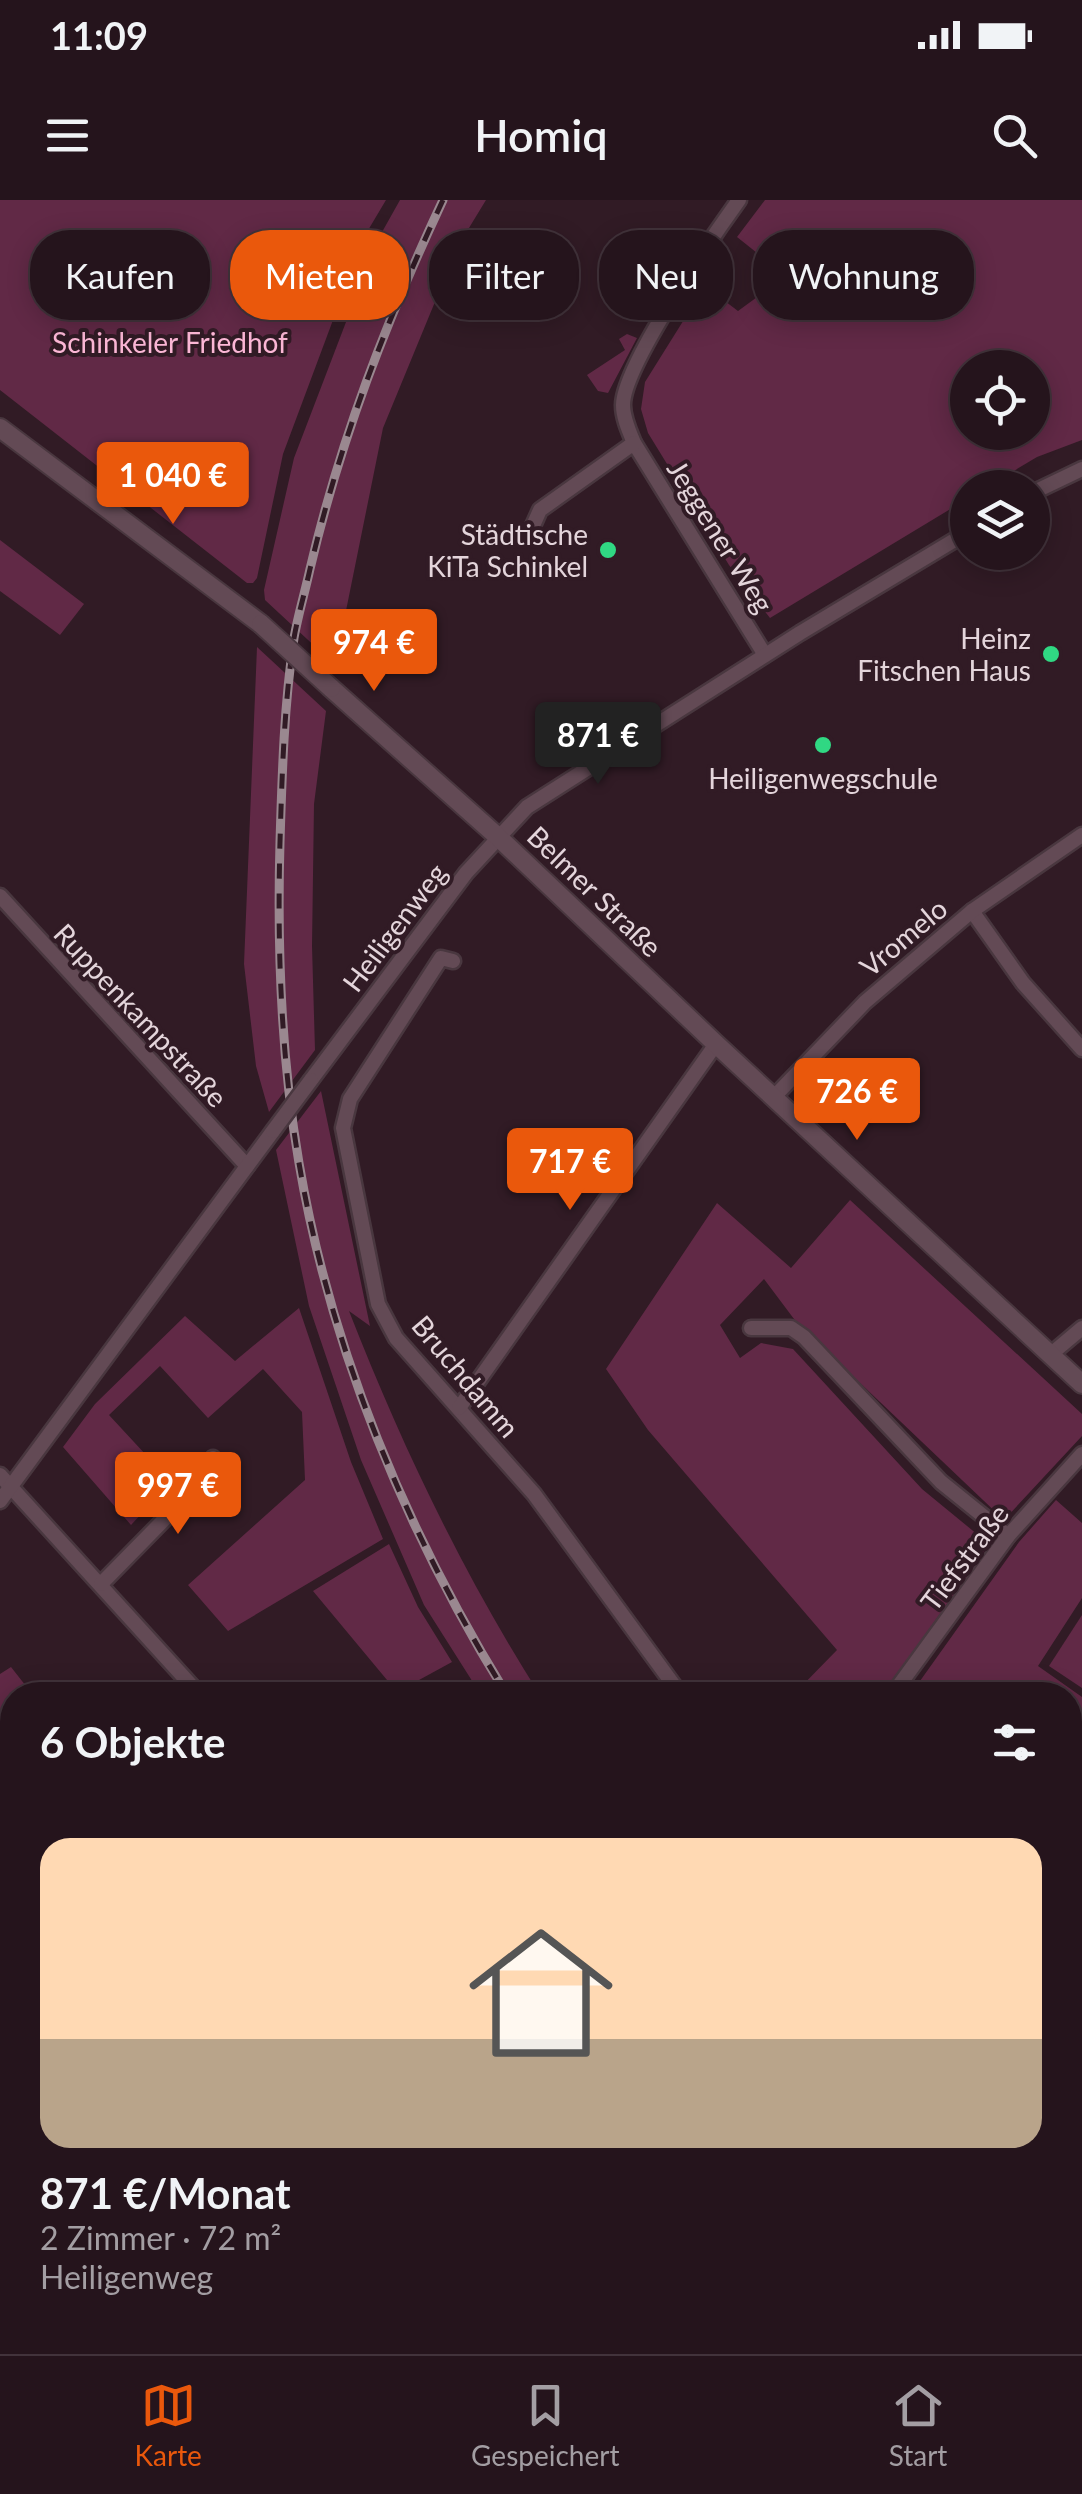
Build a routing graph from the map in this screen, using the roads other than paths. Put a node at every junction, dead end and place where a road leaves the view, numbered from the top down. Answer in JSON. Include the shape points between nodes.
{"nodes":[{"id":1,"x":739,"y":200,"type":"edge"},
{"id":2,"x":0,"y":428,"type":"edge"},
{"id":3,"x":634,"y":443,"type":"junction"},
{"id":4,"x":1082,"y":469,"type":"edge"},
{"id":5,"x":1050,"y":484,"type":"edge"},
{"id":6,"x":528,"y":538,"type":"dead end"},
{"id":7,"x":950,"y":543,"type":"edge"},
{"id":8,"x":765,"y":655,"type":"junction"},
{"id":9,"x":1082,"y":835,"type":"edge"},
{"id":10,"x":497,"y":836,"type":"junction"},
{"id":11,"x":0,"y":896,"type":"edge"},
{"id":12,"x":972,"y":911,"type":"junction"},
{"id":13,"x":453,"y":961,"type":"dead end"},
{"id":14,"x":716,"y":1044,"type":"junction"},
{"id":15,"x":1082,"y":1049,"type":"edge"},
{"id":16,"x":773,"y":1098,"type":"junction"},
{"id":17,"x":247,"y":1166,"type":"junction"},
{"id":18,"x":752,"y":1328,"type":"dead end"},
{"id":19,"x":1082,"y":1328,"type":"edge"},
{"id":20,"x":1050,"y":1354,"type":"junction"},
{"id":21,"x":1082,"y":1384,"type":"edge"},
{"id":22,"x":459,"y":1408,"type":"junction"},
{"id":23,"x":1082,"y":1454,"type":"edge"},
{"id":24,"x":213,"y":1458,"type":"dead end"},
{"id":25,"x":5,"y":1481,"type":"edge"},
{"id":26,"x":0,"y":1500,"type":"edge"},
{"id":27,"x":1008,"y":1536,"type":"junction"},
{"id":28,"x":101,"y":1584,"type":"junction"},
{"id":29,"x":188,"y":1682,"type":"edge"},
{"id":30,"x":671,"y":1682,"type":"edge"},
{"id":31,"x":901,"y":1682,"type":"edge"}],
"edges":[{"from":1,"to":3,"type":"street","name":"Jeggener Weg","via":[[633,374],[623,404]]},
{"from":2,"to":10,"type":"street","name":"Belmer Straße","bridge":true,"via":[[261,624]]},
{"from":3,"to":6,"type":"street","name":"Jeggener Weg","via":[[540,510]]},
{"from":3,"to":8,"type":"street","name":"Jeggener Weg"},
{"from":4,"to":5,"type":"street"},
{"from":7,"to":8,"type":"street","name":"Heiligenweg"},
{"from":8,"to":10,"type":"street","name":"Heiligenweg","via":[[526,807]]},
{"from":9,"to":12,"type":"street","name":"Vromelo"},
{"from":10,"to":14,"type":"street","name":"Belmer Straße"},
{"from":10,"to":17,"type":"street","name":"Heiligenweg","bridge":true},
{"from":11,"to":17,"type":"street","name":"Ruppenkampstraße"},
{"from":12,"to":15,"type":"street"},
{"from":12,"to":16,"type":"street","name":"Vromelo","via":[[865,1002]]},
{"from":13,"to":22,"type":"street","name":"Bruchdamm","via":[[441,958],[350,1098],[343,1128],[378,1304],[396,1338]]},
{"from":14,"to":16,"type":"street","name":"Belmer Straße"},
{"from":14,"to":22,"type":"street"},
{"from":16,"to":20,"type":"street","name":"Belmer Straße"},
{"from":17,"to":25,"type":"street","name":"Heiligenweg"},
{"from":18,"to":27,"type":"street","via":[[791,1328],[804,1337],[941,1482]]},
{"from":19,"to":20,"type":"street"},
{"from":20,"to":21,"type":"street","name":"Belmer Straße"},
{"from":22,"to":30,"type":"street","name":"Bruchdamm","via":[[534,1494]]},
{"from":23,"to":27,"type":"street","name":"Tiefstraße"},
{"from":24,"to":28,"type":"street","via":[[198,1484]]},
{"from":25,"to":26,"type":"street","name":"Heiligenweg"},
{"from":25,"to":28,"type":"street"},
{"from":27,"to":31,"type":"street","name":"Tiefstraße"},
{"from":28,"to":29,"type":"street"}]}
